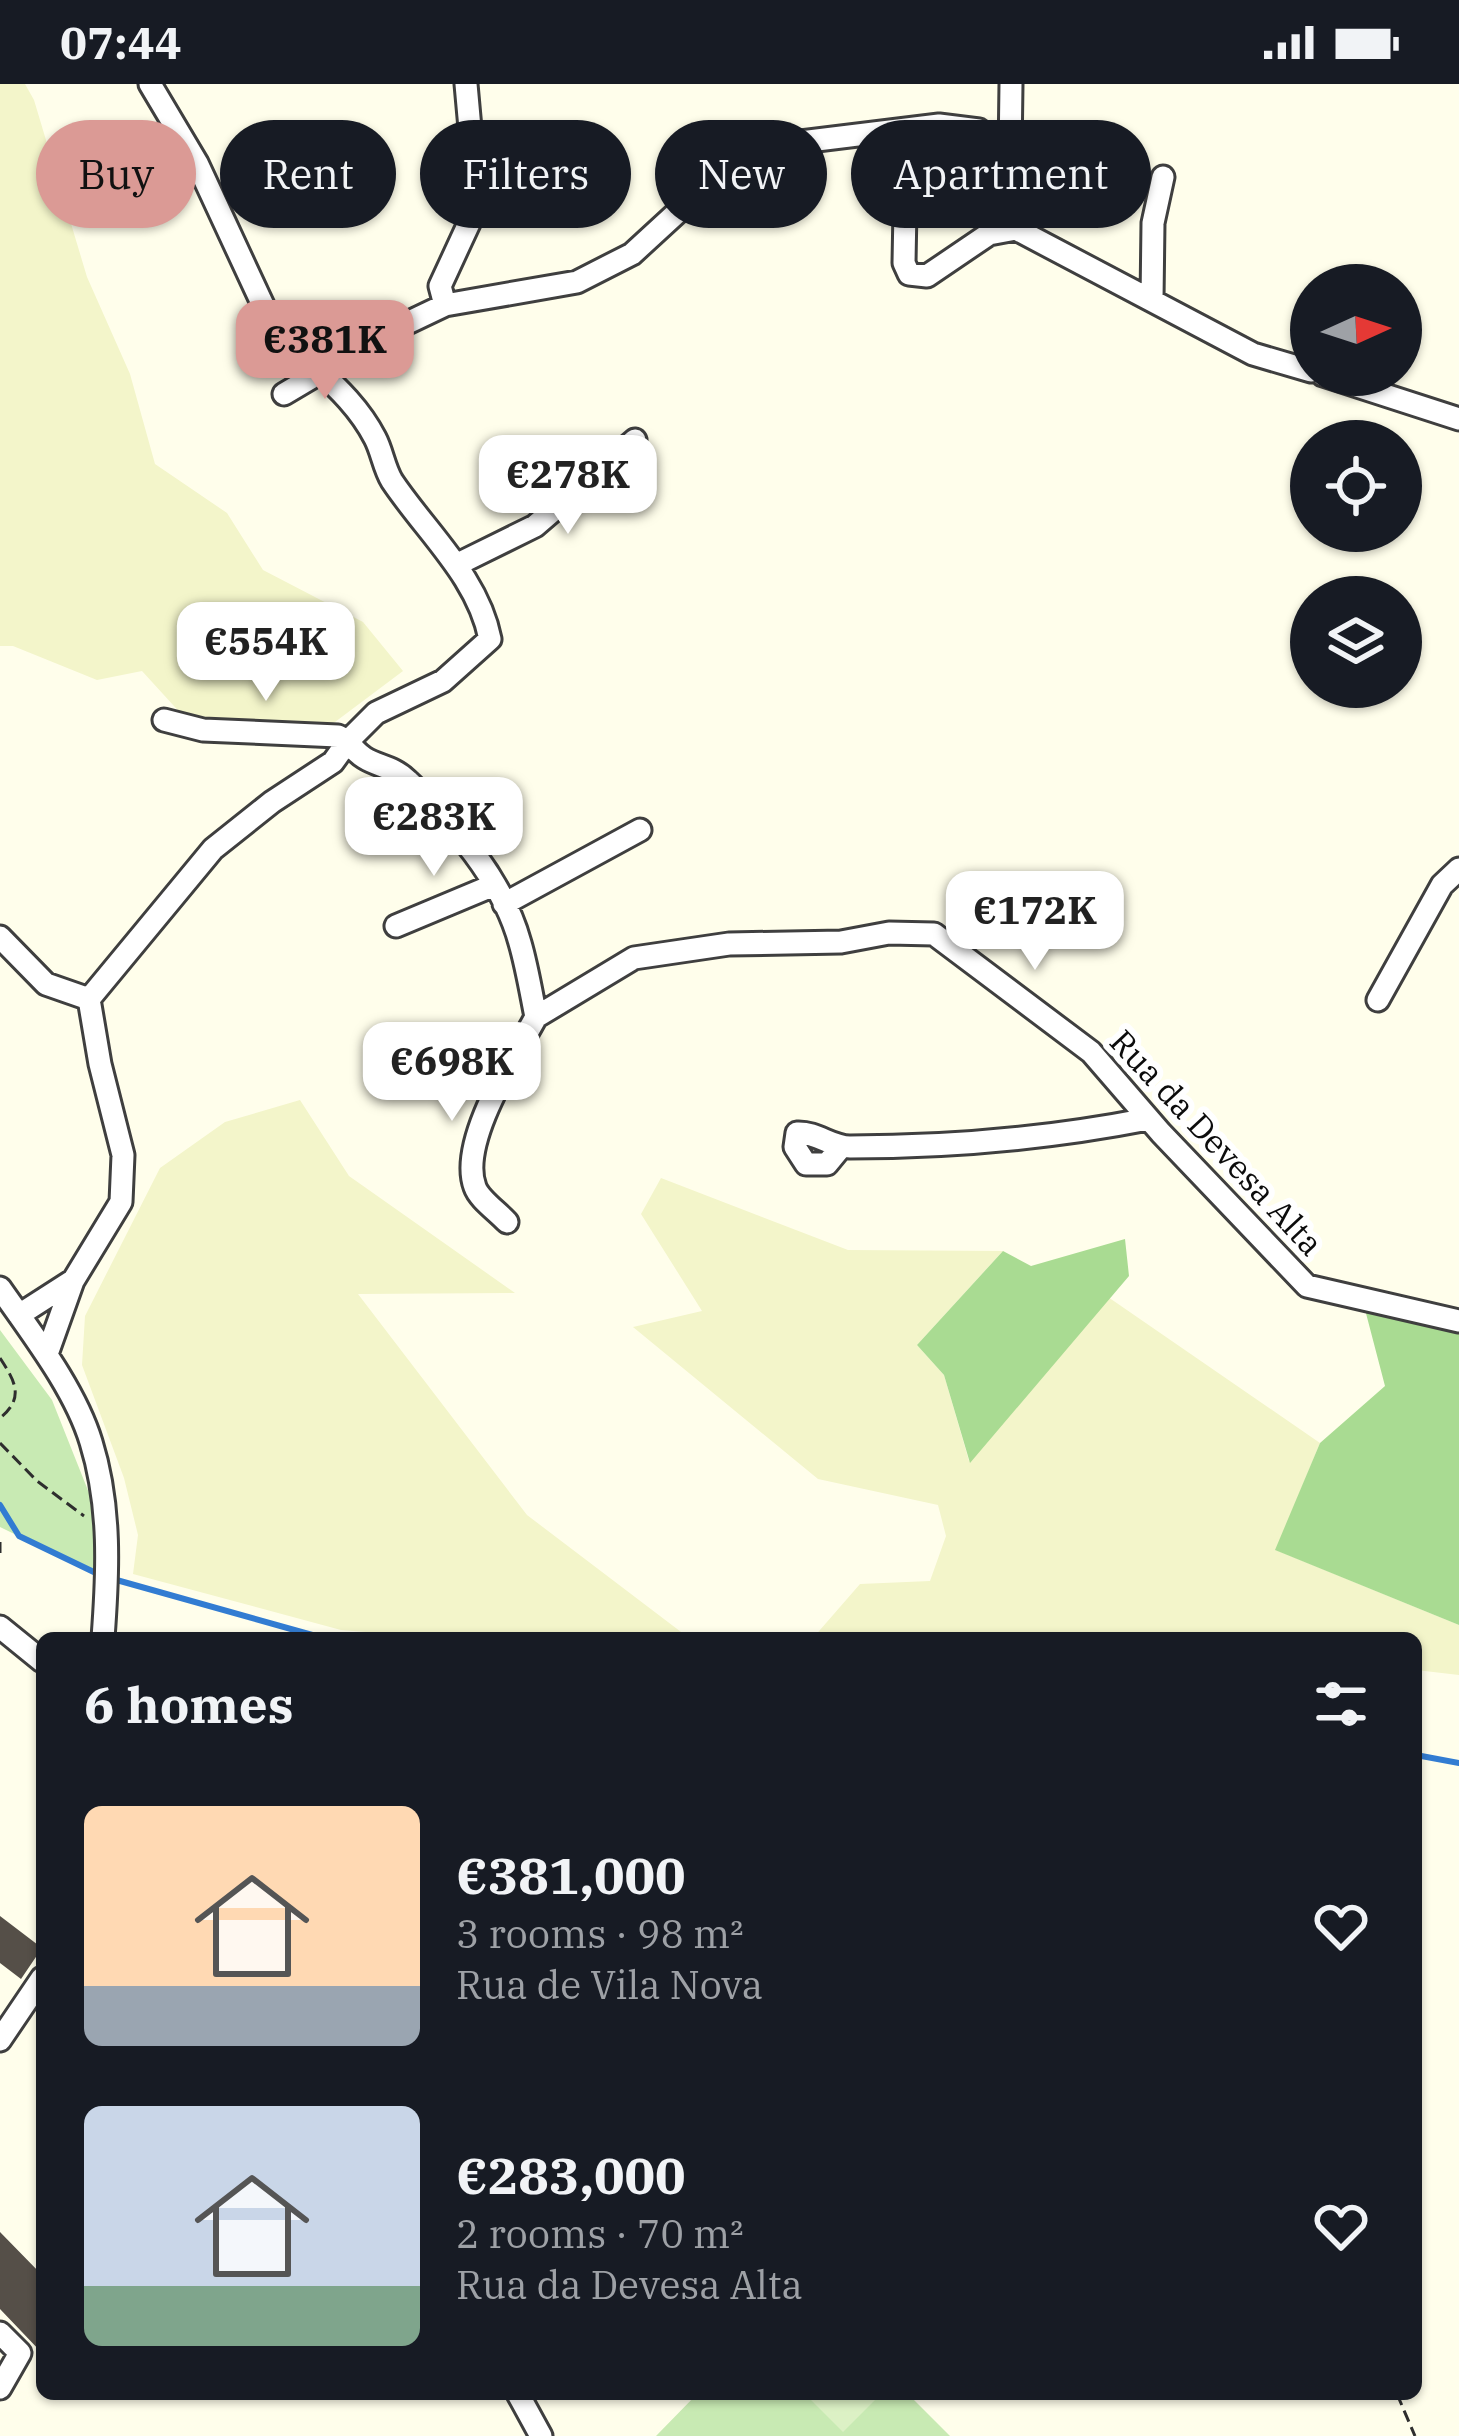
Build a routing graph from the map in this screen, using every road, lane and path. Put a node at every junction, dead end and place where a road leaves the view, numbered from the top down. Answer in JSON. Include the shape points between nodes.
{"nodes":[{"id":1,"x":150,"y":84,"type":"edge"},
{"id":2,"x":466,"y":84,"type":"edge"},
{"id":3,"x":1011,"y":84,"type":"edge"},
{"id":4,"x":1010,"y":120,"type":"edge"},
{"id":5,"x":851,"y":136,"type":"edge"},
{"id":6,"x":1163,"y":177,"type":"dead end"},
{"id":7,"x":905,"y":228,"type":"edge"},
{"id":8,"x":1016,"y":229,"type":"joint"},
{"id":9,"x":1152,"y":300,"type":"junction"},
{"id":10,"x":445,"y":305,"type":"junction"},
{"id":11,"x":1290,"y":365,"type":"edge"},
{"id":12,"x":315,"y":367,"type":"junction"},
{"id":13,"x":284,"y":394,"type":"dead end"},
{"id":14,"x":1388,"y":396,"type":"edge"},
{"id":15,"x":1459,"y":419,"type":"edge"},
{"id":16,"x":635,"y":440,"type":"dead end"},
{"id":17,"x":456,"y":565,"type":"junction"},
{"id":18,"x":164,"y":720,"type":"dead end"},
{"id":19,"x":348,"y":741,"type":"junction"},
{"id":20,"x":640,"y":830,"type":"dead end"},
{"id":21,"x":1459,"y":869,"type":"edge"},
{"id":22,"x":499,"y":895,"type":"junction"},
{"id":23,"x":396,"y":926,"type":"dead end"},
{"id":24,"x":0,"y":937,"type":"edge"},
{"id":25,"x":89,"y":999,"type":"junction"},
{"id":26,"x":1378,"y":1000,"type":"dead end"},
{"id":27,"x":536,"y":1017,"type":"junction"},
{"id":28,"x":1148,"y":1119,"type":"junction"},
{"id":29,"x":842,"y":1147,"type":"dead end"},
{"id":30,"x":506,"y":1222,"type":"dead end"},
{"id":31,"x":73,"y":1280,"type":"junction"},
{"id":32,"x":0,"y":1288,"type":"edge"},
{"id":33,"x":19,"y":1315,"type":"junction"},
{"id":34,"x":1459,"y":1321,"type":"edge"},
{"id":35,"x":46,"y":1354,"type":"junction"},
{"id":36,"x":0,"y":1358,"type":"edge"},
{"id":37,"x":0,"y":1418,"type":"edge"},
{"id":38,"x":0,"y":1443,"type":"edge"},
{"id":39,"x":107,"y":1527,"type":"junction"},
{"id":40,"x":0,"y":1542,"type":"edge"},
{"id":41,"x":0,"y":1553,"type":"edge"},
{"id":42,"x":0,"y":1627,"type":"edge"},
{"id":43,"x":103,"y":1632,"type":"edge"},
{"id":44,"x":36,"y":1655,"type":"edge"},
{"id":45,"x":36,"y":1986,"type":"edge"},
{"id":46,"x":9,"y":2009,"type":"edge"},
{"id":47,"x":0,"y":2040,"type":"edge"},
{"id":48,"x":0,"y":2333,"type":"edge"},
{"id":49,"x":0,"y":2388,"type":"edge"},
{"id":50,"x":521,"y":2400,"type":"edge"},
{"id":51,"x":1399,"y":2400,"type":"edge"},
{"id":52,"x":541,"y":2436,"type":"edge"},
{"id":53,"x":1414,"y":2436,"type":"edge"}],
"edges":[{"from":1,"to":12,"type":"street","via":[[197,163],[268,316]]},
{"from":2,"to":10,"type":"street","via":[[477,206],[440,286]]},
{"from":3,"to":4,"type":"street"},
{"from":5,"to":10,"type":"street","via":[[769,146],[730,164],[632,254],[577,282]]},
{"from":6,"to":9,"type":"street"},
{"from":7,"to":8,"type":"street","via":[[909,274],[927,276],[989,234]]},
{"from":8,"to":9,"type":"street"},
{"from":9,"to":11,"type":"street"},
{"from":10,"to":12,"type":"street"},
{"from":12,"to":13,"type":"street"},
{"from":12,"to":17,"type":"street","via":[[348,397],[389,477]]},
{"from":14,"to":15,"type":"street"},
{"from":16,"to":17,"type":"street","via":[[536,526]]},
{"from":17,"to":19,"type":"street","via":[[490,639],[443,681],[376,712]]},
{"from":18,"to":19,"type":"street"},
{"from":19,"to":22,"type":"street","via":[[359,758],[403,775],[468,845]]},
{"from":19,"to":25,"type":"street","via":[[333,762],[213,849]]},
{"from":20,"to":22,"type":"street"},
{"from":21,"to":26,"type":"street","via":[[1442,885]]},
{"from":22,"to":23,"type":"street"},
{"from":22,"to":27,"type":"street","via":[[520,940]]},
{"from":24,"to":25,"type":"street","via":[[46,984]]},
{"from":25,"to":31,"type":"street","via":[[123,1155],[121,1202]]},
{"from":27,"to":28,"type":"street","name":"Rua da Devesa Alta","via":[[634,958],[729,944],[934,934],[1090,1052]]},
{"from":27,"to":30,"type":"street","via":[[493,1098],[471,1172],[476,1192]]},
{"from":28,"to":29,"type":"street","via":[[1001,1139]]},
{"from":28,"to":34,"type":"street","name":"Rua da Devesa Alta","via":[[1307,1286]]},
{"from":31,"to":33,"type":"street"},
{"from":31,"to":35,"type":"street"},
{"from":32,"to":33,"type":"street"},
{"from":33,"to":35,"type":"street"},
{"from":35,"to":39,"type":"street","via":[[91,1440]]},
{"from":36,"to":37,"type":"path","via":[[17,1398]]},
{"from":38,"to":39,"type":"path","via":[[77,1514]]},
{"from":39,"to":43,"type":"street"},
{"from":40,"to":41,"type":"path"},
{"from":42,"to":44,"type":"street"},
{"from":45,"to":46,"type":"street"},
{"from":46,"to":47,"type":"street"},
{"from":48,"to":49,"type":"street","via":[[20,2353]]},
{"from":50,"to":52,"type":"street"},
{"from":51,"to":53,"type":"path"}]}
